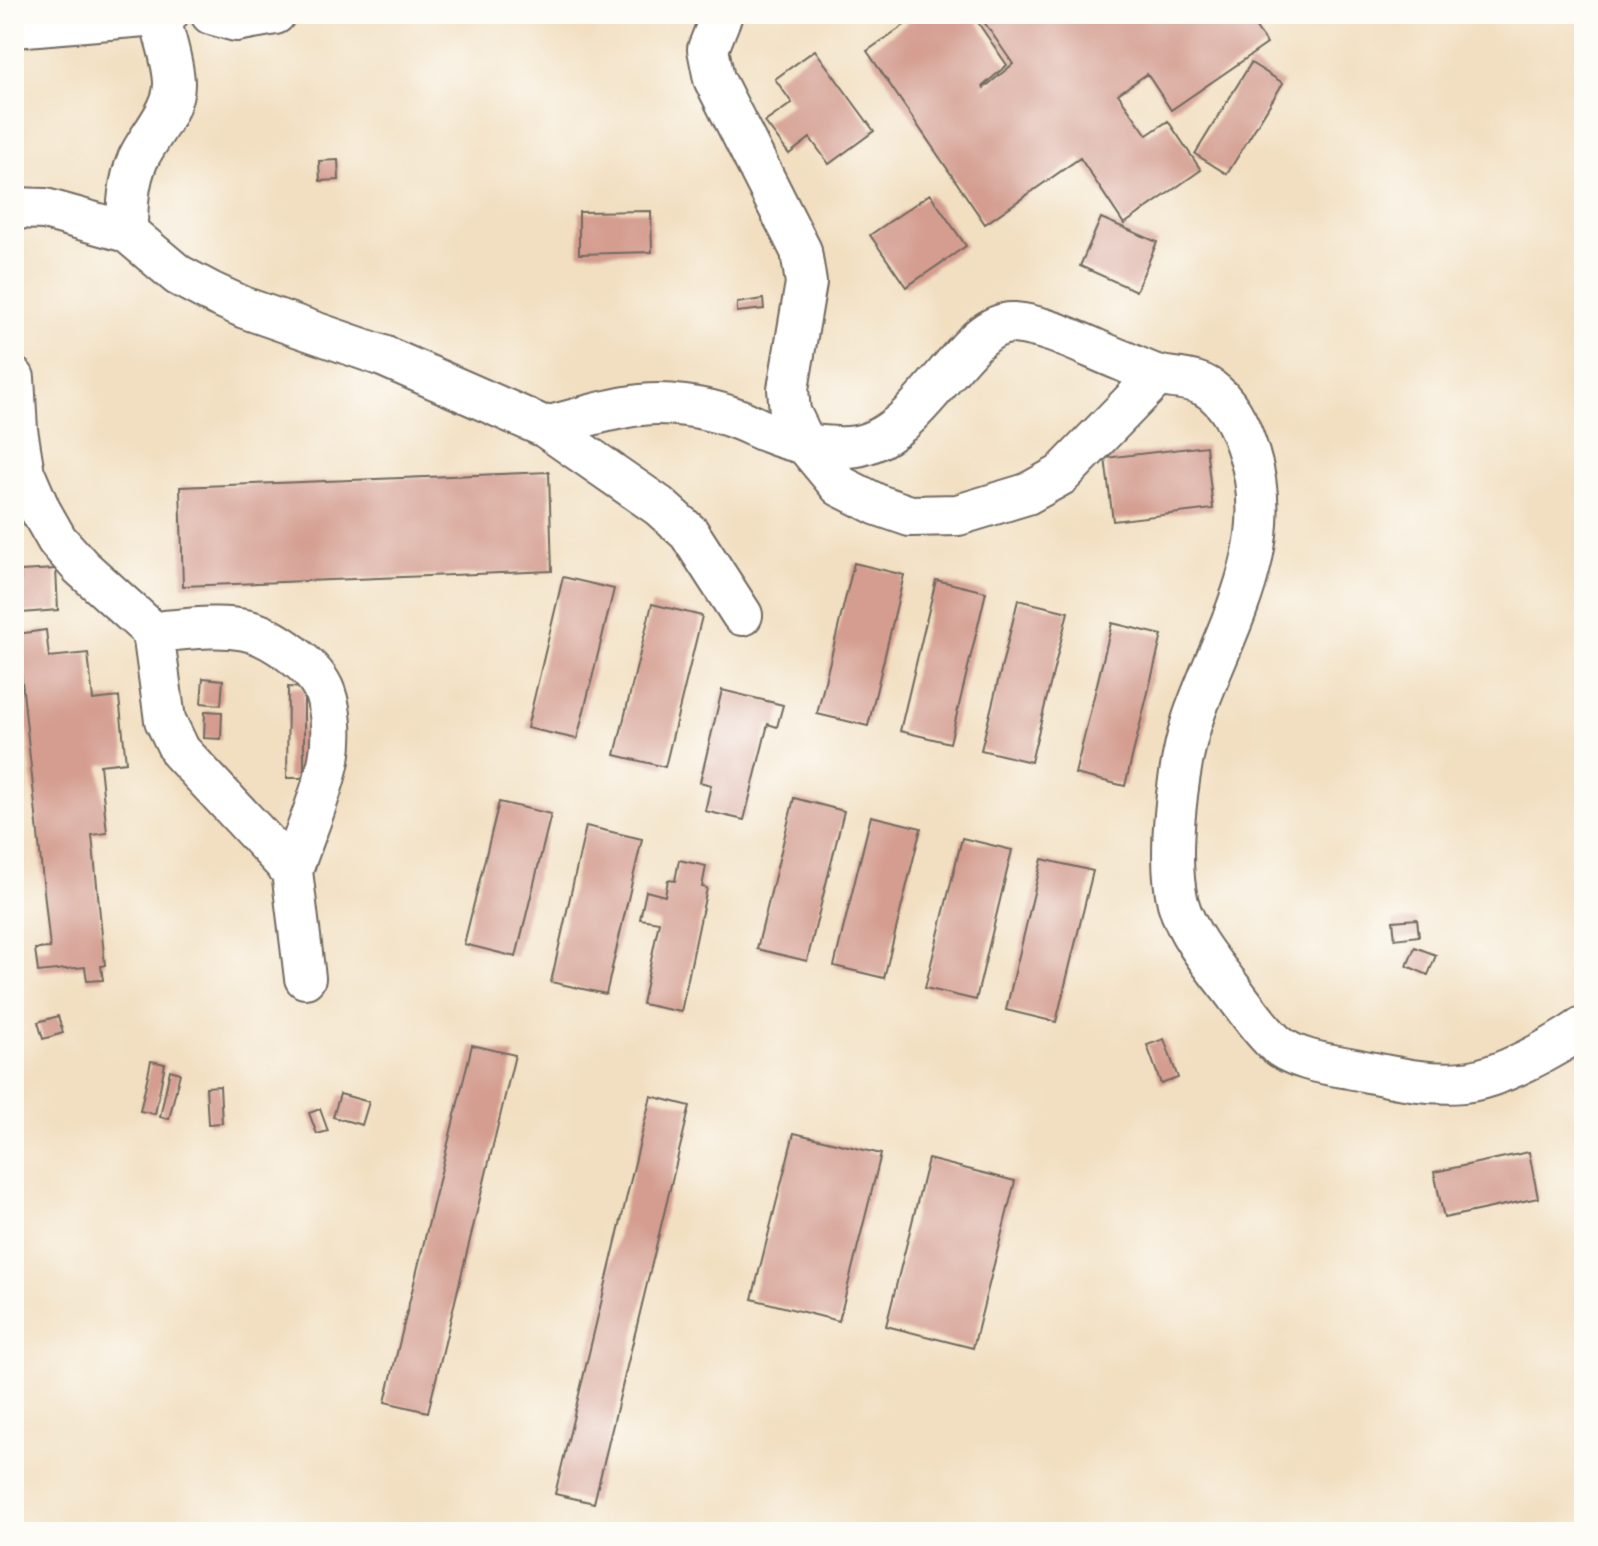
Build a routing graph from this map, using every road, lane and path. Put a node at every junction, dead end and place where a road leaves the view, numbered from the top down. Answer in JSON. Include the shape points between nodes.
{"nodes":[{"id":1,"x":211,"y":14,"type":"edge"},
{"id":2,"x":275,"y":14,"type":"edge"},
{"id":3,"x":722,"y":14,"type":"edge"},
{"id":4,"x":164,"y":15,"type":"edge"},
{"id":5,"x":14,"y":27,"type":"edge"},
{"id":6,"x":14,"y":208,"type":"edge"},
{"id":7,"x":127,"y":232,"type":"junction"},
{"id":8,"x":1158,"y":375,"type":"junction"},
{"id":9,"x":14,"y":378,"type":"edge"},
{"id":10,"x":545,"y":427,"type":"junction"},
{"id":11,"x":806,"y":445,"type":"junction"},
{"id":12,"x":742,"y":615,"type":"dead end"},
{"id":13,"x":153,"y":632,"type":"junction"},
{"id":14,"x":292,"y":871,"type":"junction"},
{"id":15,"x":305,"y":978,"type":"dead end"},
{"id":16,"x":1584,"y":1027,"type":"edge"}],
"edges":[{"from":1,"to":2,"type":"street","via":[[236,21]]},
{"from":3,"to":11,"type":"street","via":[[708,49],[714,79],[801,251],[806,283],[788,389],[790,412]]},
{"from":4,"to":5,"type":"street"},
{"from":4,"to":7,"type":"street","via":[[174,83],[168,107],[132,176]]},
{"from":6,"to":7,"type":"street","via":[[45,209]]},
{"from":7,"to":10,"type":"street","via":[[178,275],[210,292],[383,356]]},
{"from":8,"to":11,"type":"street","via":[[1038,328],[1009,323],[980,336],[917,409],[871,443]]},
{"from":8,"to":11,"type":"street","via":[[1061,475],[1027,494],[958,515],[910,516],[878,505],[840,486]]},
{"from":8,"to":16,"type":"street","via":[[1210,388],[1230,408],[1254,469],[1253,562],[1192,722],[1174,834],[1179,906],[1220,974],[1276,1044],[1327,1065],[1438,1083],[1481,1079],[1546,1051]]},
{"from":9,"to":13,"type":"street","via":[[24,473],[40,510],[81,567]]},
{"from":10,"to":11,"type":"street","via":[[640,405],[677,405],[729,416]]},
{"from":10,"to":12,"type":"street","via":[[689,533]]},
{"from":13,"to":14,"type":"street","via":[[165,720],[180,751]]},
{"from":13,"to":14,"type":"street","via":[[247,630],[294,655],[325,692],[332,733],[329,760]]},
{"from":14,"to":15,"type":"street"}]}
